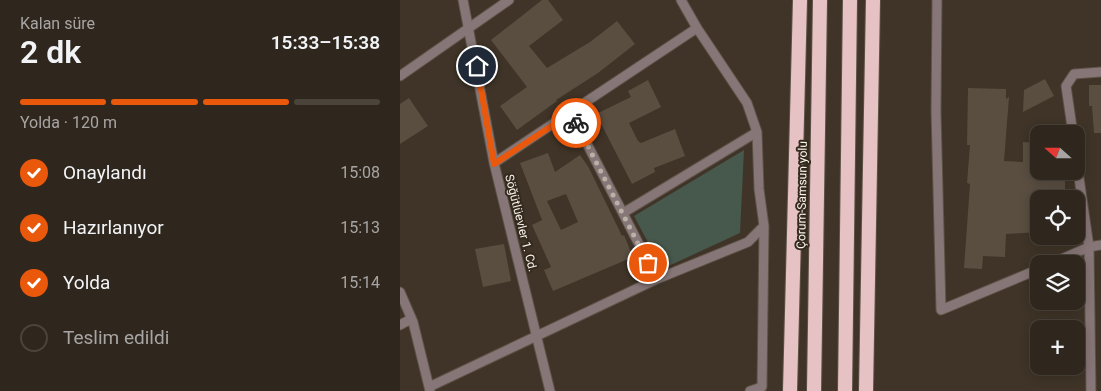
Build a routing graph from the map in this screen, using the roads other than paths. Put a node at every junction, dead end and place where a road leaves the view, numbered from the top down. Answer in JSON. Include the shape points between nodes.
{"nodes":[{"id":1,"x":463,"y":0,"type":"edge"},
{"id":2,"x":508,"y":0,"type":"edge"},
{"id":3,"x":681,"y":0,"type":"edge"},
{"id":4,"x":800,"y":0,"type":"edge"},
{"id":5,"x":820,"y":0,"type":"edge"},
{"id":6,"x":850,"y":0,"type":"edge"},
{"id":7,"x":873,"y":0,"type":"edge"},
{"id":8,"x":937,"y":0,"type":"edge"},
{"id":9,"x":470,"y":28,"type":"junction"},
{"id":10,"x":697,"y":28,"type":"junction"},
{"id":11,"x":1101,"y":72,"type":"edge"},
{"id":12,"x":400,"y":76,"type":"edge"},
{"id":13,"x":571,"y":113,"type":"junction"},
{"id":14,"x":1072,"y":125,"type":"edge"},
{"id":15,"x":757,"y":132,"type":"junction"},
{"id":16,"x":494,"y":164,"type":"junction"},
{"id":17,"x":1079,"y":180,"type":"edge"},
{"id":18,"x":623,"y":213,"type":"junction"},
{"id":19,"x":764,"y":226,"type":"junction"},
{"id":20,"x":1101,"y":245,"type":"edge"},
{"id":21,"x":1089,"y":247,"type":"junction"},
{"id":22,"x":1071,"y":255,"type":"edge"},
{"id":23,"x":1030,"y":273,"type":"edge"},
{"id":24,"x":657,"y":279,"type":"junction"},
{"id":25,"x":400,"y":292,"type":"edge"},
{"id":26,"x":411,"y":319,"type":"junction"},
{"id":27,"x":400,"y":325,"type":"edge"},
{"id":28,"x":536,"y":335,"type":"junction"},
{"id":29,"x":430,"y":389,"type":"edge"},
{"id":30,"x":550,"y":391,"type":"edge"},
{"id":31,"x":750,"y":391,"type":"edge"},
{"id":32,"x":790,"y":391,"type":"edge"},
{"id":33,"x":814,"y":391,"type":"edge"},
{"id":34,"x":845,"y":391,"type":"edge"},
{"id":35,"x":866,"y":391,"type":"edge"},
{"id":36,"x":1091,"y":391,"type":"edge"}],
"edges":[{"from":1,"to":9,"type":"street","name":"Söğütlüevler 1. Cd."},
{"from":2,"to":9,"type":"street"},
{"from":3,"to":10,"type":"street"},
{"from":4,"to":32,"type":"highway"},
{"from":5,"to":33,"type":"highway","name":"Çorum-Samsun yolu"},
{"from":6,"to":34,"type":"highway"},
{"from":7,"to":35,"type":"highway"},
{"from":8,"to":23,"type":"street","via":[[941,310]]},
{"from":9,"to":12,"type":"street"},
{"from":9,"to":16,"type":"street","name":"Söğütlüevler 1. Cd."},
{"from":10,"to":13,"type":"street"},
{"from":10,"to":15,"type":"street","via":[[747,103]]},
{"from":11,"to":14,"type":"street","via":[[1074,74],[1066,86]]},
{"from":13,"to":16,"type":"street"},
{"from":13,"to":18,"type":"street"},
{"from":15,"to":18,"type":"street"},
{"from":15,"to":19,"type":"street"},
{"from":16,"to":28,"type":"street","name":"Söğütlüevler 1. Cd."},
{"from":17,"to":21,"type":"street"},
{"from":18,"to":24,"type":"street"},
{"from":19,"to":24,"type":"street","via":[[748,242]]},
{"from":19,"to":31,"type":"street","via":[[762,387]]},
{"from":20,"to":21,"type":"street"},
{"from":21,"to":22,"type":"street"},
{"from":21,"to":36,"type":"street"},
{"from":24,"to":28,"type":"street"},
{"from":25,"to":26,"type":"street"},
{"from":26,"to":27,"type":"street"},
{"from":26,"to":29,"type":"street"},
{"from":28,"to":29,"type":"street"},
{"from":28,"to":30,"type":"street","name":"Söğütlüevler 1. Cd."}]}
